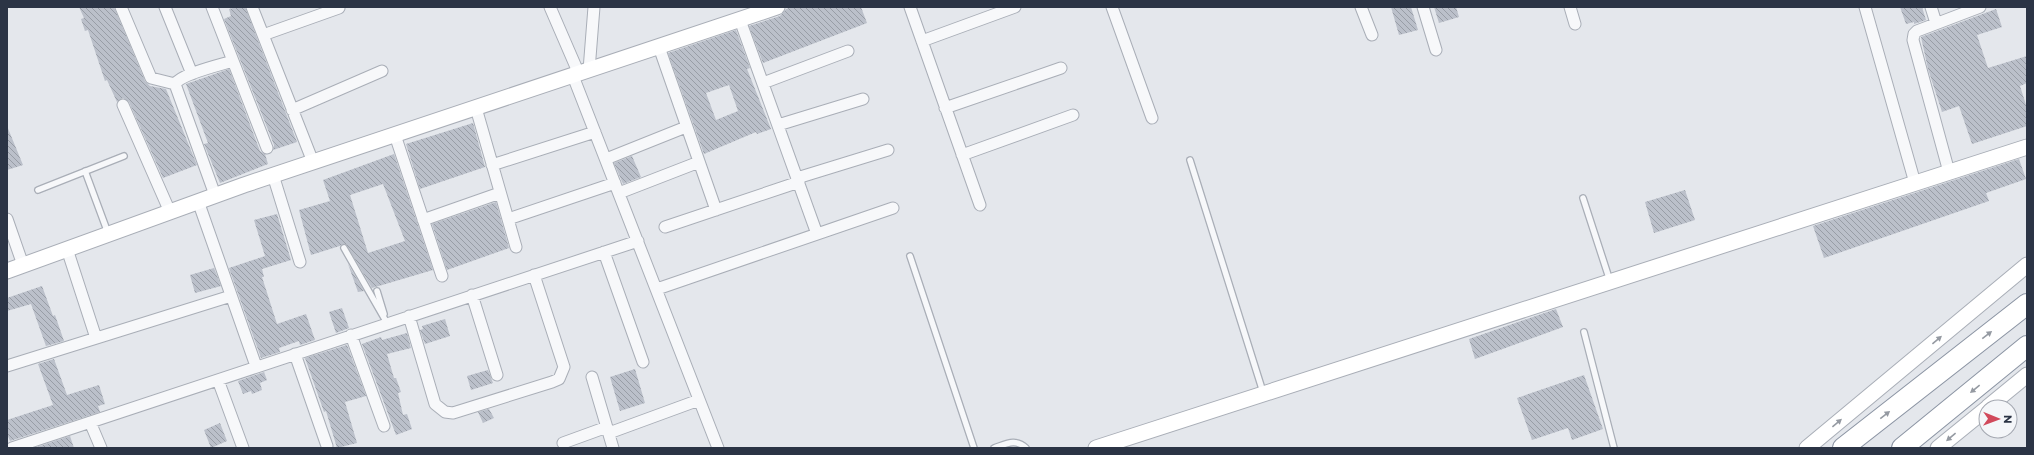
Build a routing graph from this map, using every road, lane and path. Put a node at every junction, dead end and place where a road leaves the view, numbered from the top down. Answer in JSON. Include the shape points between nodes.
{"nodes":[{"id":1,"x":121,"y":7,"type":"edge"},
{"id":2,"x":165,"y":7,"type":"edge"},
{"id":3,"x":212,"y":7,"type":"edge"},
{"id":4,"x":252,"y":7,"type":"edge"},
{"id":5,"x":550,"y":7,"type":"edge"},
{"id":6,"x":594,"y":7,"type":"edge"},
{"id":7,"x":777,"y":7,"type":"edge"},
{"id":8,"x":910,"y":7,"type":"edge"},
{"id":9,"x":1015,"y":7,"type":"edge"},
{"id":10,"x":1112,"y":7,"type":"edge"},
{"id":11,"x":1361,"y":7,"type":"edge"},
{"id":12,"x":1423,"y":7,"type":"edge"},
{"id":13,"x":1570,"y":7,"type":"edge"},
{"id":14,"x":1865,"y":7,"type":"edge"},
{"id":15,"x":1931,"y":7,"type":"edge"},
{"id":16,"x":1980,"y":7,"type":"edge"},
{"id":17,"x":340,"y":8,"type":"dead end"},
{"id":18,"x":740,"y":20,"type":"junction"},
{"id":19,"x":1936,"y":23,"type":"junction"},
{"id":20,"x":1575,"y":24,"type":"dead end"},
{"id":21,"x":263,"y":35,"type":"junction"},
{"id":22,"x":1372,"y":35,"type":"dead end"},
{"id":23,"x":922,"y":41,"type":"junction"},
{"id":24,"x":659,"y":47,"type":"junction"},
{"id":25,"x":1436,"y":50,"type":"dead end"},
{"id":26,"x":848,"y":52,"type":"dead end"},
{"id":27,"x":233,"y":61,"type":"junction"},
{"id":28,"x":1061,"y":68,"type":"dead end"},
{"id":29,"x":382,"y":71,"type":"dead end"},
{"id":30,"x":580,"y":73,"type":"junction"},
{"id":31,"x":192,"y":74,"type":"junction"},
{"id":32,"x":763,"y":83,"type":"junction"},
{"id":33,"x":175,"y":84,"type":"junction"},
{"id":34,"x":863,"y":99,"type":"dead end"},
{"id":35,"x":122,"y":105,"type":"dead end"},
{"id":36,"x":476,"y":108,"type":"junction"},
{"id":37,"x":945,"y":108,"type":"junction"},
{"id":38,"x":292,"y":110,"type":"junction"},
{"id":39,"x":1073,"y":115,"type":"dead end"},
{"id":40,"x":1152,"y":118,"type":"dead end"},
{"id":41,"x":778,"y":125,"type":"junction"},
{"id":42,"x":686,"y":127,"type":"junction"},
{"id":43,"x":596,"y":132,"type":"junction"},
{"id":44,"x":395,"y":135,"type":"junction"},
{"id":45,"x":2027,"y":147,"type":"edge"},
{"id":46,"x":267,"y":148,"type":"dead end"},
{"id":47,"x":888,"y":150,"type":"dead end"},
{"id":48,"x":962,"y":155,"type":"junction"},
{"id":49,"x":124,"y":156,"type":"dead end"},
{"id":50,"x":606,"y":159,"type":"junction"},
{"id":51,"x":1190,"y":160,"type":"dead end"},
{"id":52,"x":313,"y":162,"type":"junction"},
{"id":53,"x":699,"y":162,"type":"junction"},
{"id":54,"x":492,"y":165,"type":"junction"},
{"id":55,"x":85,"y":171,"type":"junction"},
{"id":56,"x":1949,"y":172,"type":"junction"},
{"id":57,"x":273,"y":175,"type":"junction"},
{"id":58,"x":798,"y":180,"type":"junction"},
{"id":59,"x":615,"y":182,"type":"junction"},
{"id":60,"x":1915,"y":183,"type":"junction"},
{"id":61,"x":38,"y":190,"type":"dead end"},
{"id":62,"x":500,"y":193,"type":"junction"},
{"id":63,"x":619,"y":193,"type":"junction"},
{"id":64,"x":215,"y":195,"type":"junction"},
{"id":65,"x":1583,"y":198,"type":"dead end"},
{"id":66,"x":198,"y":201,"type":"junction"},
{"id":67,"x":980,"y":205,"type":"dead end"},
{"id":68,"x":893,"y":208,"type":"dead end"},
{"id":69,"x":716,"y":210,"type":"junction"},
{"id":70,"x":170,"y":212,"type":"junction"},
{"id":71,"x":508,"y":219,"type":"junction"},
{"id":72,"x":7,"y":220,"type":"edge"},
{"id":73,"x":423,"y":220,"type":"junction"},
{"id":74,"x":665,"y":227,"type":"dead end"},
{"id":75,"x":108,"y":234,"type":"junction"},
{"id":76,"x":817,"y":234,"type":"junction"},
{"id":77,"x":638,"y":241,"type":"junction"},
{"id":78,"x":516,"y":247,"type":"dead end"},
{"id":79,"x":344,"y":248,"type":"dead end"},
{"id":80,"x":67,"y":249,"type":"junction"},
{"id":81,"x":604,"y":252,"type":"junction"},
{"id":82,"x":910,"y":256,"type":"dead end"},
{"id":83,"x":300,"y":262,"type":"dead end"},
{"id":84,"x":23,"y":265,"type":"junction"},
{"id":85,"x":2027,"y":265,"type":"edge"},
{"id":86,"x":7,"y":271,"type":"edge"},
{"id":87,"x":534,"y":275,"type":"junction"},
{"id":88,"x":442,"y":276,"type":"dead end"},
{"id":89,"x":1610,"y":282,"type":"junction"},
{"id":90,"x":657,"y":289,"type":"junction"},
{"id":91,"x":377,"y":291,"type":"dead end"},
{"id":92,"x":472,"y":295,"type":"junction"},
{"id":93,"x":231,"y":296,"type":"junction"},
{"id":94,"x":2027,"y":304,"type":"edge"},
{"id":95,"x":408,"y":316,"type":"junction"},
{"id":96,"x":386,"y":323,"type":"junction"},
{"id":97,"x":1584,"y":332,"type":"dead end"},
{"id":98,"x":351,"y":335,"type":"junction"},
{"id":99,"x":96,"y":338,"type":"junction"},
{"id":100,"x":2027,"y":346,"type":"edge"},
{"id":101,"x":295,"y":354,"type":"junction"},
{"id":102,"x":643,"y":362,"type":"dead end"},
{"id":103,"x":7,"y":366,"type":"edge"},
{"id":104,"x":256,"y":366,"type":"junction"},
{"id":105,"x":497,"y":375,"type":"dead end"},
{"id":106,"x":2027,"y":375,"type":"edge"},
{"id":107,"x":592,"y":377,"type":"dead end"},
{"id":108,"x":218,"y":380,"type":"junction"},
{"id":109,"x":1264,"y":394,"type":"junction"},
{"id":110,"x":1998,"y":399,"type":"edge"},
{"id":111,"x":699,"y":400,"type":"junction"},
{"id":112,"x":1978,"y":415,"type":"edge"},
{"id":113,"x":90,"y":422,"type":"junction"},
{"id":114,"x":384,"y":426,"type":"dead end"},
{"id":115,"x":608,"y":430,"type":"junction"},
{"id":116,"x":563,"y":443,"type":"dead end"},
{"id":117,"x":327,"y":446,"type":"dead end"},
{"id":118,"x":12,"y":448,"type":"edge"},
{"id":119,"x":101,"y":448,"type":"edge"},
{"id":120,"x":242,"y":448,"type":"edge"},
{"id":121,"x":613,"y":448,"type":"edge"},
{"id":122,"x":718,"y":448,"type":"edge"},
{"id":123,"x":974,"y":448,"type":"edge"},
{"id":124,"x":994,"y":448,"type":"edge"},
{"id":125,"x":1026,"y":448,"type":"edge"},
{"id":126,"x":1096,"y":448,"type":"edge"},
{"id":127,"x":1614,"y":448,"type":"edge"},
{"id":128,"x":1807,"y":448,"type":"edge"},
{"id":129,"x":1843,"y":448,"type":"edge"},
{"id":130,"x":1902,"y":448,"type":"edge"},
{"id":131,"x":1938,"y":448,"type":"edge"}],
"edges":[{"from":1,"to":33,"type":"street","via":[[151,78]]},
{"from":2,"to":31,"type":"street"},
{"from":3,"to":27,"type":"street"},
{"from":4,"to":21,"type":"street"},
{"from":5,"to":30,"type":"street"},
{"from":6,"to":30,"type":"street"},
{"from":7,"to":18,"type":"street"},
{"from":8,"to":23,"type":"street"},
{"from":9,"to":23,"type":"street"},
{"from":10,"to":40,"type":"street"},
{"from":11,"to":22,"type":"street"},
{"from":12,"to":25,"type":"street"},
{"from":13,"to":20,"type":"street"},
{"from":14,"to":60,"type":"street"},
{"from":15,"to":19,"type":"street"},
{"from":16,"to":19,"type":"street"},
{"from":17,"to":21,"type":"street"},
{"from":18,"to":24,"type":"street"},
{"from":18,"to":32,"type":"street"},
{"from":19,"to":56,"type":"street","via":[[1917,31],[1912,40]]},
{"from":21,"to":38,"type":"street"},
{"from":23,"to":37,"type":"street"},
{"from":24,"to":30,"type":"street"},
{"from":24,"to":42,"type":"street"},
{"from":26,"to":32,"type":"street"},
{"from":27,"to":31,"type":"street"},
{"from":27,"to":46,"type":"street"},
{"from":28,"to":37,"type":"street"},
{"from":29,"to":38,"type":"street"},
{"from":30,"to":36,"type":"street"},
{"from":30,"to":43,"type":"street"},
{"from":31,"to":33,"type":"street","via":[[177,80]]},
{"from":32,"to":41,"type":"street"},
{"from":33,"to":64,"type":"street"},
{"from":34,"to":41,"type":"street"},
{"from":35,"to":70,"type":"street"},
{"from":36,"to":44,"type":"street"},
{"from":36,"to":54,"type":"street"},
{"from":37,"to":48,"type":"street"},
{"from":38,"to":52,"type":"street"},
{"from":39,"to":48,"type":"street"},
{"from":41,"to":58,"type":"street"},
{"from":42,"to":50,"type":"street"},
{"from":42,"to":53,"type":"street"},
{"from":43,"to":50,"type":"street"},
{"from":43,"to":54,"type":"street"},
{"from":44,"to":52,"type":"street"},
{"from":44,"to":73,"type":"street"},
{"from":45,"to":56,"type":"street"},
{"from":47,"to":58,"type":"street"},
{"from":48,"to":67,"type":"street"},
{"from":49,"to":55,"type":"lane"},
{"from":50,"to":59,"type":"street"},
{"from":51,"to":109,"type":"lane"},
{"from":52,"to":57,"type":"street"},
{"from":53,"to":63,"type":"street"},
{"from":53,"to":69,"type":"street"},
{"from":54,"to":62,"type":"street"},
{"from":55,"to":61,"type":"lane"},
{"from":55,"to":75,"type":"lane"},
{"from":56,"to":60,"type":"street"},
{"from":57,"to":64,"type":"street"},
{"from":57,"to":83,"type":"street"},
{"from":58,"to":69,"type":"street"},
{"from":58,"to":76,"type":"street"},
{"from":59,"to":63,"type":"street"},
{"from":59,"to":71,"type":"street"},
{"from":60,"to":89,"type":"street"},
{"from":62,"to":71,"type":"street"},
{"from":62,"to":73,"type":"street"},
{"from":63,"to":77,"type":"street"},
{"from":64,"to":66,"type":"street"},
{"from":65,"to":89,"type":"lane"},
{"from":66,"to":70,"type":"street"},
{"from":66,"to":93,"type":"street"},
{"from":68,"to":76,"type":"street"},
{"from":69,"to":74,"type":"street"},
{"from":70,"to":75,"type":"street"},
{"from":71,"to":78,"type":"street"},
{"from":72,"to":84,"type":"street"},
{"from":73,"to":88,"type":"street"},
{"from":75,"to":80,"type":"street"},
{"from":76,"to":90,"type":"street"},
{"from":77,"to":81,"type":"street"},
{"from":77,"to":90,"type":"street"},
{"from":79,"to":96,"type":"lane"},
{"from":80,"to":84,"type":"street"},
{"from":80,"to":99,"type":"street"},
{"from":81,"to":87,"type":"street"},
{"from":81,"to":102,"type":"street"},
{"from":82,"to":123,"type":"lane"},
{"from":84,"to":86,"type":"street"},
{"from":128,"to":85,"type":"street","one_way":true},
{"from":87,"to":92,"type":"street"},
{"from":87,"to":95,"type":"street","via":[[564,367],[559,379],[552,382],[453,413],[445,412],[435,404]]},
{"from":89,"to":109,"type":"street"},
{"from":90,"to":111,"type":"street"},
{"from":91,"to":96,"type":"lane"},
{"from":92,"to":95,"type":"street"},
{"from":92,"to":105,"type":"street"},
{"from":93,"to":99,"type":"street"},
{"from":93,"to":104,"type":"street"},
{"from":129,"to":94,"type":"highway","one_way":true},
{"from":95,"to":96,"type":"street"},
{"from":96,"to":98,"type":"street"},
{"from":97,"to":127,"type":"lane"},
{"from":98,"to":101,"type":"street"},
{"from":98,"to":114,"type":"street"},
{"from":99,"to":103,"type":"street"},
{"from":100,"to":130,"type":"highway","one_way":true},
{"from":101,"to":104,"type":"street"},
{"from":101,"to":117,"type":"street"},
{"from":104,"to":108,"type":"street"},
{"from":106,"to":110,"type":"street"},
{"from":107,"to":115,"type":"street"},
{"from":108,"to":113,"type":"street"},
{"from":108,"to":120,"type":"street"},
{"from":109,"to":126,"type":"street"},
{"from":111,"to":115,"type":"street"},
{"from":111,"to":122,"type":"street"},
{"from":112,"to":131,"type":"street","one_way":true},
{"from":113,"to":118,"type":"street"},
{"from":113,"to":119,"type":"street"},
{"from":115,"to":116,"type":"street"},
{"from":115,"to":121,"type":"street"},
{"from":124,"to":125,"type":"lane","via":[[1019,442]]}]}
